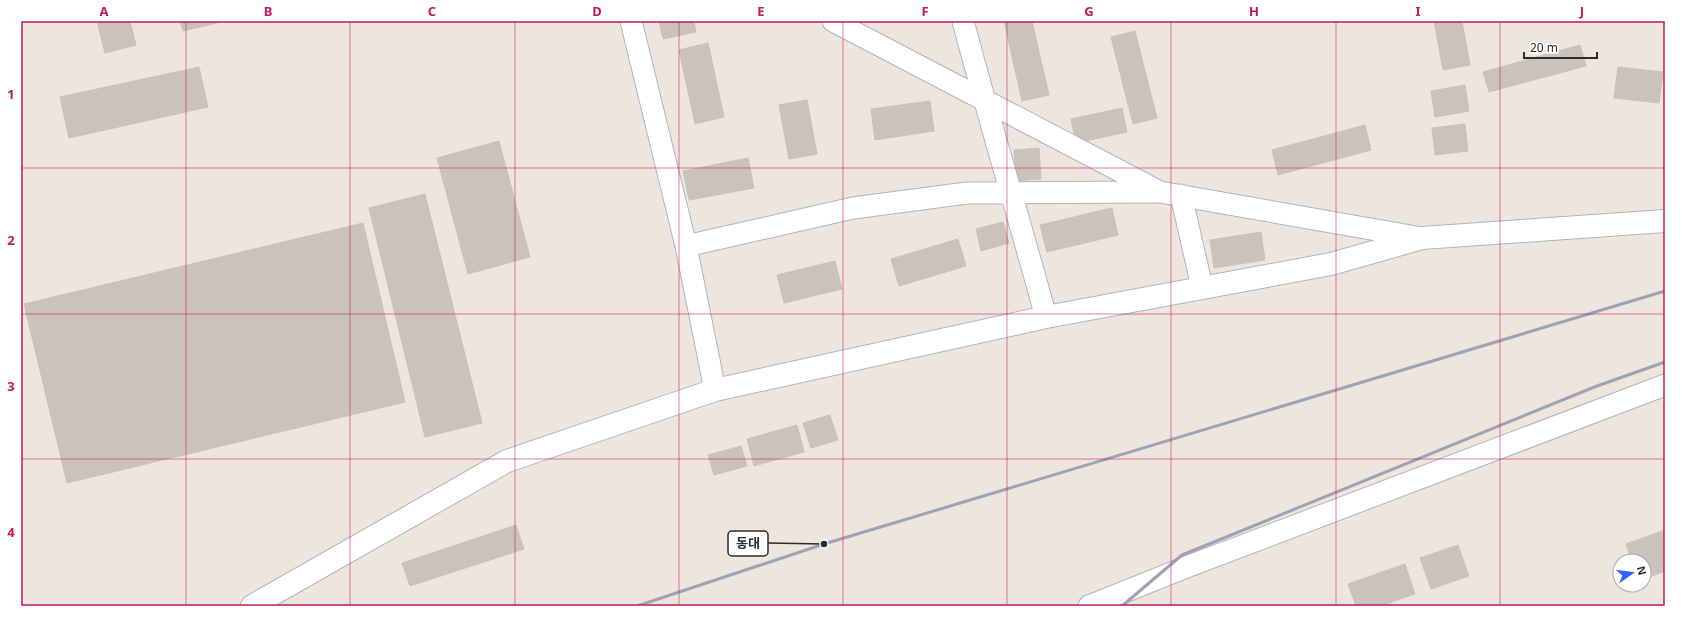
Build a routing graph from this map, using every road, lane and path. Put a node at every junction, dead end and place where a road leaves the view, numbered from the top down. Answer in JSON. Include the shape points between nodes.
{"nodes":[{"id":1,"x":631,"y":21,"type":"edge"},
{"id":2,"x":833,"y":21,"type":"edge"},
{"id":3,"x":963,"y":21,"type":"edge"},
{"id":4,"x":983,"y":100,"type":"junction"},
{"id":5,"x":1012,"y":192,"type":"junction"},
{"id":6,"x":1160,"y":192,"type":"junction"},
{"id":7,"x":1181,"y":195,"type":"junction"},
{"id":8,"x":1665,"y":221,"type":"edge"},
{"id":9,"x":1422,"y":238,"type":"junction"},
{"id":10,"x":686,"y":246,"type":"junction"},
{"id":11,"x":1202,"y":287,"type":"junction"},
{"id":12,"x":1046,"y":317,"type":"junction"},
{"id":13,"x":1665,"y":385,"type":"edge"},
{"id":14,"x":715,"y":390,"type":"junction"},
{"id":15,"x":252,"y":606,"type":"edge"},
{"id":16,"x":1089,"y":606,"type":"edge"}],
"edges":[{"from":1,"to":10,"type":"street"},
{"from":2,"to":4,"type":"street"},
{"from":3,"to":4,"type":"street"},
{"from":4,"to":5,"type":"street"},
{"from":4,"to":6,"type":"street"},
{"from":5,"to":6,"type":"street"},
{"from":5,"to":10,"type":"street","via":[[967,193],[853,208]]},
{"from":5,"to":12,"type":"street"},
{"from":6,"to":7,"type":"street"},
{"from":7,"to":9,"type":"street"},
{"from":7,"to":11,"type":"street"},
{"from":8,"to":9,"type":"street"},
{"from":9,"to":11,"type":"street","via":[[1330,264]]},
{"from":10,"to":14,"type":"street"},
{"from":11,"to":12,"type":"street"},
{"from":12,"to":14,"type":"street"},
{"from":13,"to":16,"type":"street"},
{"from":14,"to":15,"type":"street","via":[[508,461]]}]}
